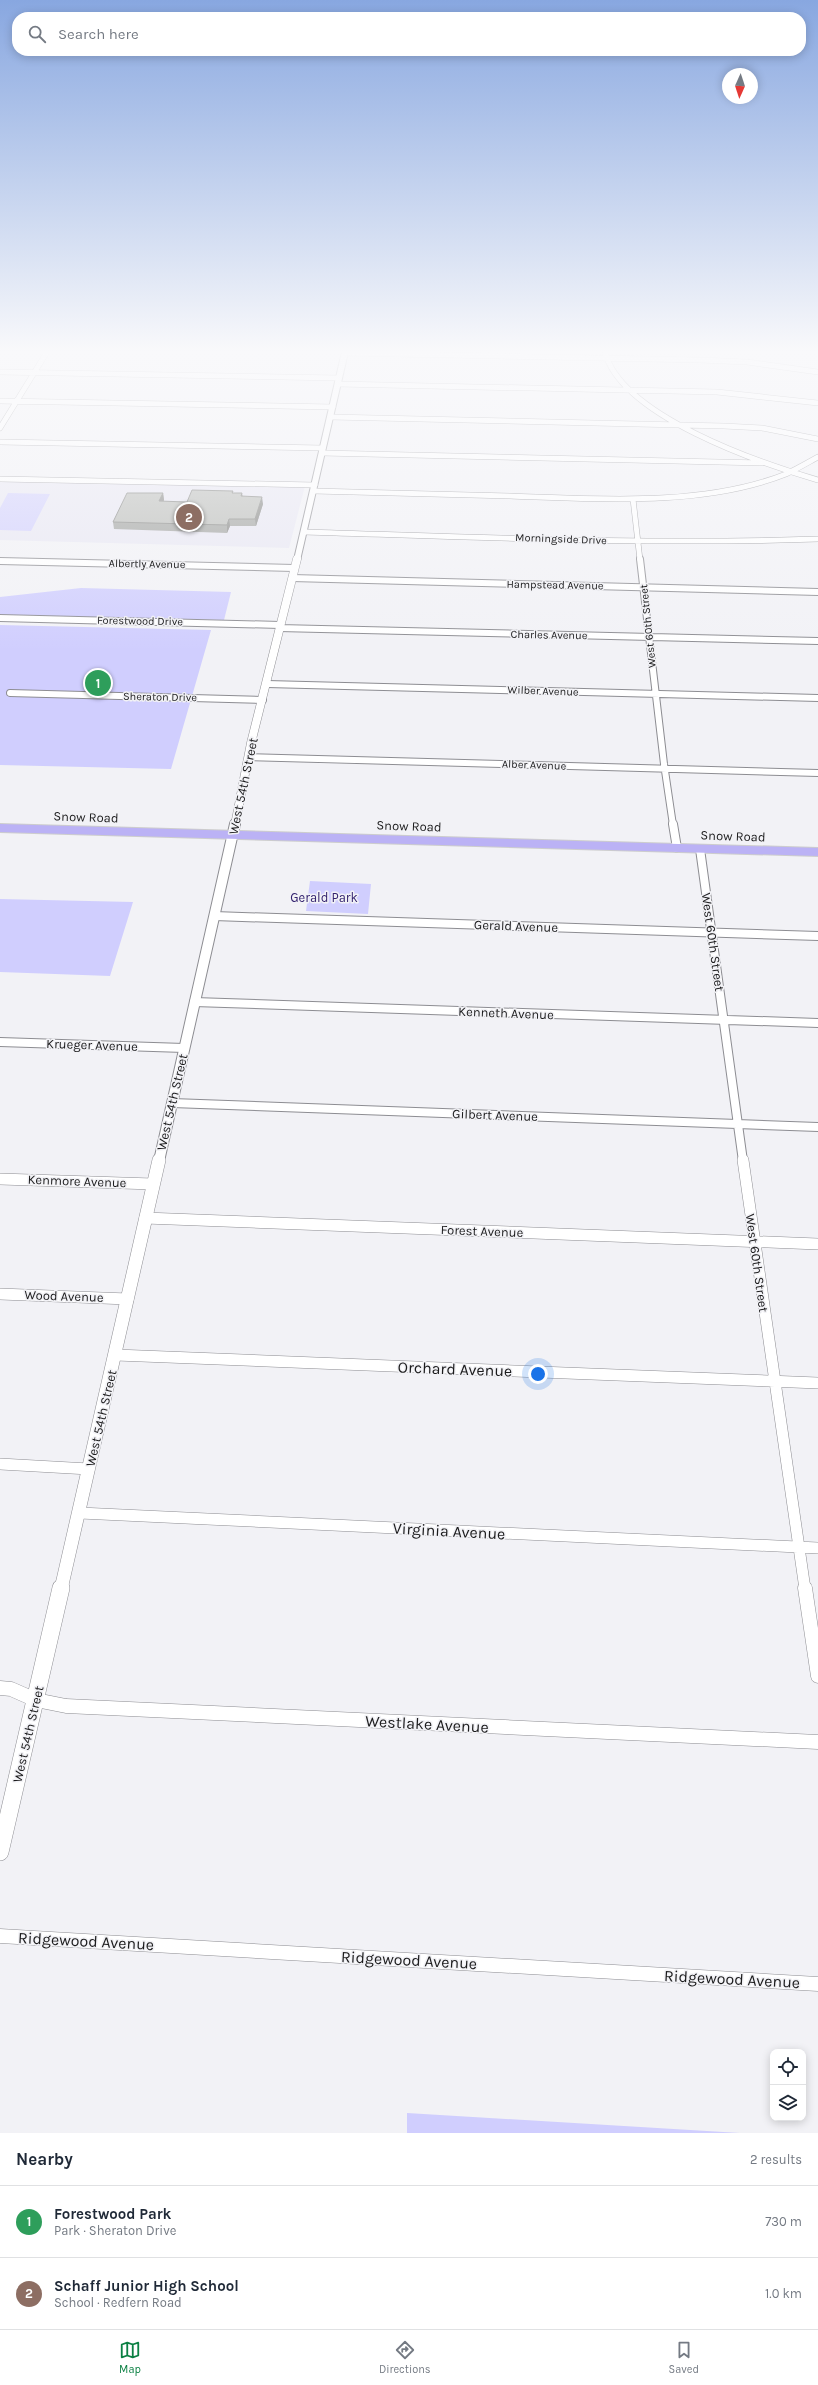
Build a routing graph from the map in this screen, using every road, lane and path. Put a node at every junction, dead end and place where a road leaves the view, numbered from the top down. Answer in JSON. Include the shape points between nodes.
{"nodes":[{"id":1,"x":323,"y":451,"type":"edge"},
{"id":2,"x":343,"y":452,"type":"edge"},
{"id":3,"x":735,"y":452,"type":"edge"},
{"id":4,"x":818,"y":457,"type":"edge"},
{"id":5,"x":763,"y":463,"type":"junction"},
{"id":6,"x":790,"y":472,"type":"junction"},
{"id":7,"x":0,"y":479,"type":"edge"},
{"id":8,"x":818,"y":480,"type":"edge"},
{"id":9,"x":314,"y":488,"type":"junction"},
{"id":10,"x":633,"y":499,"type":"junction"},
{"id":11,"x":304,"y":532,"type":"junction"},
{"id":12,"x":818,"y":539,"type":"edge"},
{"id":13,"x":639,"y":541,"type":"junction"},
{"id":14,"x":0,"y":561,"type":"edge"},
{"id":15,"x":293,"y":573,"type":"junction"},
{"id":16,"x":644,"y":587,"type":"junction"},
{"id":17,"x":818,"y":592,"type":"edge"},
{"id":18,"x":0,"y":618,"type":"edge"},
{"id":19,"x":280,"y":627,"type":"junction"},
{"id":20,"x":649,"y":638,"type":"junction"},
{"id":21,"x":818,"y":642,"type":"edge"},
{"id":22,"x":267,"y":684,"type":"junction"},
{"id":23,"x":10,"y":693,"type":"dead end"},
{"id":24,"x":656,"y":694,"type":"junction"},
{"id":25,"x":818,"y":698,"type":"edge"},
{"id":26,"x":263,"y":700,"type":"junction"},
{"id":27,"x":249,"y":757,"type":"junction"},
{"id":28,"x":666,"y":769,"type":"junction"},
{"id":29,"x":818,"y":773,"type":"edge"},
{"id":30,"x":0,"y":828,"type":"edge"},
{"id":31,"x":233,"y":835,"type":"junction"},
{"id":32,"x":677,"y":848,"type":"junction"},
{"id":33,"x":700,"y":849,"type":"junction"},
{"id":34,"x":818,"y":852,"type":"edge"},
{"id":35,"x":214,"y":916,"type":"junction"},
{"id":36,"x":712,"y":932,"type":"junction"},
{"id":37,"x":818,"y":936,"type":"edge"},
{"id":38,"x":194,"y":1002,"type":"junction"},
{"id":39,"x":723,"y":1020,"type":"junction"},
{"id":40,"x":818,"y":1023,"type":"edge"},
{"id":41,"x":0,"y":1042,"type":"edge"},
{"id":42,"x":184,"y":1048,"type":"junction"},
{"id":43,"x":172,"y":1103,"type":"junction"},
{"id":44,"x":737,"y":1124,"type":"junction"},
{"id":45,"x":818,"y":1127,"type":"edge"},
{"id":46,"x":0,"y":1179,"type":"edge"},
{"id":47,"x":153,"y":1184,"type":"junction"},
{"id":48,"x":145,"y":1218,"type":"junction"},
{"id":49,"x":754,"y":1242,"type":"junction"},
{"id":50,"x":818,"y":1244,"type":"edge"},
{"id":51,"x":0,"y":1294,"type":"edge"},
{"id":52,"x":128,"y":1299,"type":"junction"},
{"id":53,"x":116,"y":1355,"type":"junction"},
{"id":54,"x":774,"y":1382,"type":"junction"},
{"id":55,"x":818,"y":1383,"type":"edge"},
{"id":56,"x":0,"y":1464,"type":"edge"},
{"id":57,"x":89,"y":1469,"type":"junction"},
{"id":58,"x":80,"y":1513,"type":"junction"},
{"id":59,"x":799,"y":1547,"type":"junction"},
{"id":60,"x":818,"y":1548,"type":"edge"},
{"id":61,"x":818,"y":1676,"type":"edge"},
{"id":62,"x":0,"y":1688,"type":"edge"},
{"id":63,"x":36,"y":1700,"type":"junction"},
{"id":64,"x":818,"y":1742,"type":"edge"},
{"id":65,"x":0,"y":1852,"type":"edge"},
{"id":66,"x":0,"y":1936,"type":"edge"},
{"id":67,"x":818,"y":1984,"type":"edge"}],
"edges":[{"from":1,"to":9,"type":"street","name":"West 54th Street"},
{"from":2,"to":5,"type":"street"},
{"from":3,"to":5,"type":"street"},
{"from":4,"to":6,"type":"street"},
{"from":5,"to":6,"type":"street"},
{"from":6,"to":8,"type":"street"},
{"from":6,"to":10,"type":"street","via":[[764,481],[726,489]]},
{"from":7,"to":9,"type":"street"},
{"from":9,"to":10,"type":"street"},
{"from":9,"to":11,"type":"street","name":"West 54th Street"},
{"from":10,"to":13,"type":"street","name":"West 60th Street"},
{"from":11,"to":13,"type":"street","name":"Morningside Drive"},
{"from":11,"to":15,"type":"street","name":"West 54th Street"},
{"from":12,"to":13,"type":"street","name":"Morningside Drive","via":[[736,542]]},
{"from":13,"to":16,"type":"street","name":"West 60th Street"},
{"from":14,"to":15,"type":"street","name":"Albertly Avenue"},
{"from":15,"to":16,"type":"street","name":"Hampstead Avenue"},
{"from":15,"to":19,"type":"street","name":"West 54th Street"},
{"from":16,"to":17,"type":"street","name":"Hampstead Avenue"},
{"from":16,"to":20,"type":"street","name":"West 60th Street"},
{"from":18,"to":19,"type":"street","name":"Forestwood Drive"},
{"from":19,"to":20,"type":"street","name":"Charles Avenue"},
{"from":19,"to":22,"type":"street","name":"West 54th Street"},
{"from":20,"to":21,"type":"street","name":"Charles Avenue"},
{"from":20,"to":24,"type":"street","name":"West 60th Street"},
{"from":22,"to":24,"type":"street","name":"Wilber Avenue"},
{"from":22,"to":26,"type":"street","name":"West 54th Street"},
{"from":23,"to":26,"type":"street","name":"Sheraton Drive"},
{"from":24,"to":25,"type":"street","name":"Wilber Avenue"},
{"from":24,"to":28,"type":"street","name":"West 60th Street"},
{"from":26,"to":27,"type":"street","name":"West 54th Street"},
{"from":27,"to":28,"type":"street","name":"Alber Avenue"},
{"from":27,"to":31,"type":"street","name":"West 54th Street"},
{"from":28,"to":29,"type":"street","name":"Alber Avenue"},
{"from":28,"to":32,"type":"street","name":"West 60th Street"},
{"from":30,"to":31,"type":"main road","name":"Snow Road"},
{"from":31,"to":32,"type":"main road","name":"Snow Road"},
{"from":31,"to":35,"type":"street","name":"West 54th Street"},
{"from":32,"to":33,"type":"main road","name":"Snow Road"},
{"from":33,"to":34,"type":"main road","name":"Snow Road"},
{"from":33,"to":36,"type":"street","name":"West 60th Street"},
{"from":35,"to":36,"type":"street","name":"Gerald Avenue"},
{"from":35,"to":38,"type":"street","name":"West 54th Street"},
{"from":36,"to":37,"type":"street","name":"Gerald Avenue"},
{"from":36,"to":39,"type":"street","name":"West 60th Street"},
{"from":38,"to":39,"type":"street","name":"Kenneth Avenue"},
{"from":38,"to":42,"type":"street","name":"West 54th Street"},
{"from":39,"to":40,"type":"street","name":"Kenneth Avenue"},
{"from":39,"to":44,"type":"street","name":"West 60th Street"},
{"from":41,"to":42,"type":"street","name":"Krueger Avenue"},
{"from":42,"to":43,"type":"street","name":"West 54th Street"},
{"from":43,"to":44,"type":"street","name":"Gilbert Avenue"},
{"from":43,"to":47,"type":"street","name":"West 54th Street"},
{"from":44,"to":45,"type":"street","name":"Gilbert Avenue"},
{"from":44,"to":49,"type":"street","name":"West 60th Street"},
{"from":46,"to":47,"type":"street","name":"Kenmore Avenue"},
{"from":47,"to":48,"type":"street","name":"West 54th Street"},
{"from":48,"to":49,"type":"street","name":"Forest Avenue"},
{"from":48,"to":52,"type":"street","name":"West 54th Street"},
{"from":49,"to":50,"type":"street","name":"Forest Avenue"},
{"from":49,"to":54,"type":"street","name":"West 60th Street"},
{"from":51,"to":52,"type":"street","name":"Wood Avenue"},
{"from":52,"to":53,"type":"street","name":"West 54th Street"},
{"from":53,"to":54,"type":"street","name":"Orchard Avenue"},
{"from":53,"to":57,"type":"street","name":"West 54th Street"},
{"from":54,"to":55,"type":"street","name":"Orchard Avenue"},
{"from":54,"to":59,"type":"street","name":"West 60th Street"},
{"from":56,"to":57,"type":"street"},
{"from":57,"to":58,"type":"street","name":"West 54th Street"},
{"from":58,"to":59,"type":"street","name":"Virginia Avenue"},
{"from":58,"to":63,"type":"street","name":"West 54th Street"},
{"from":59,"to":60,"type":"street","name":"Virginia Avenue"},
{"from":59,"to":61,"type":"street","name":"West 60th Street"},
{"from":62,"to":63,"type":"street","name":"Westlake Avenue","via":[[11,1689]]},
{"from":63,"to":64,"type":"street","name":"Westlake Avenue","via":[[66,1706]]},
{"from":63,"to":65,"type":"street","name":"West 54th Street"},
{"from":66,"to":67,"type":"street","name":"Ridgewood Avenue"}]}
